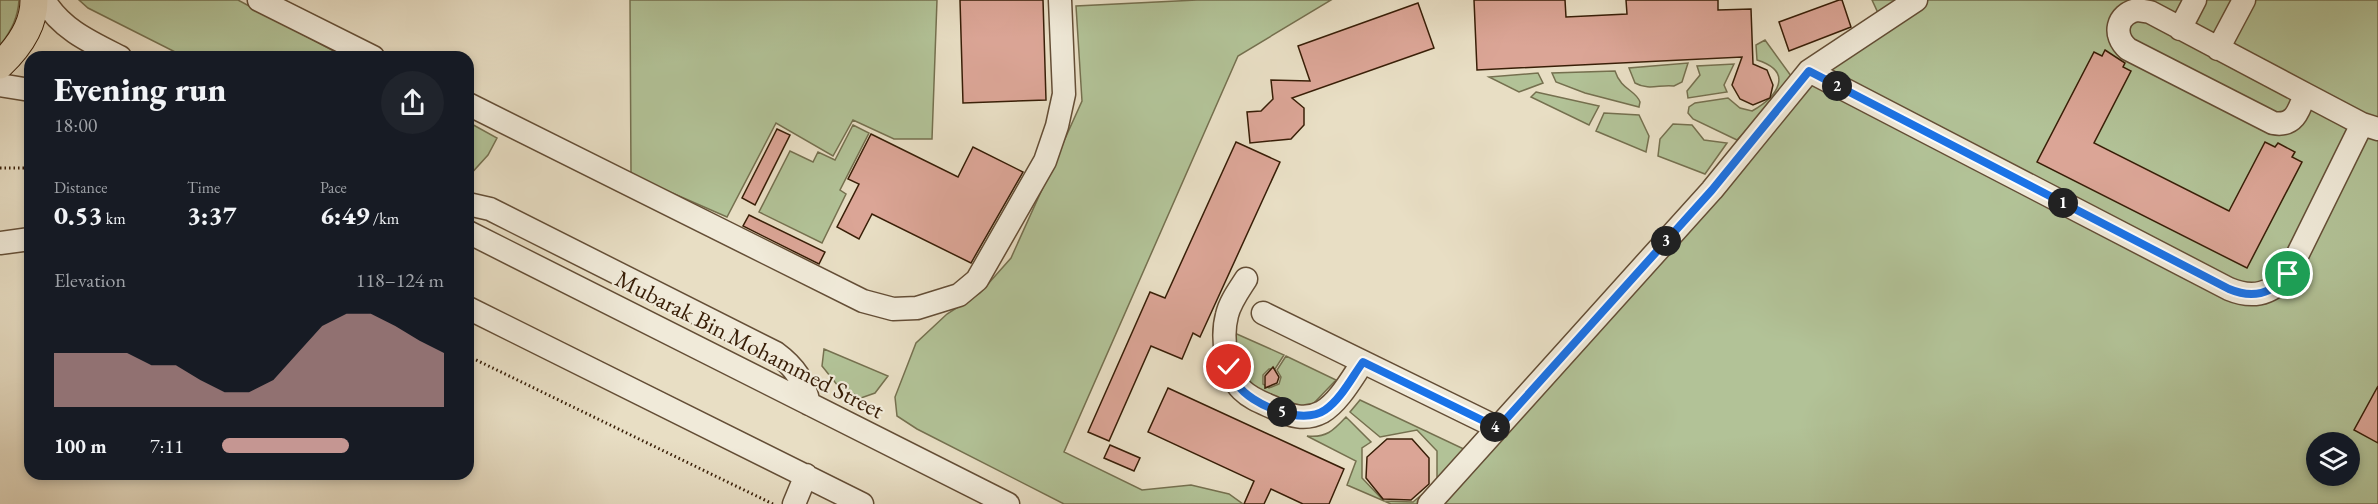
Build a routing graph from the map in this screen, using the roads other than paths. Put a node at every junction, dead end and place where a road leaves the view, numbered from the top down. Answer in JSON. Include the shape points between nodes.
{"nodes":[{"id":1,"x":34,"y":0,"type":"edge"},
{"id":2,"x":44,"y":0,"type":"edge"},
{"id":3,"x":259,"y":0,"type":"edge"},
{"id":4,"x":1060,"y":0,"type":"edge"},
{"id":5,"x":1916,"y":0,"type":"edge"},
{"id":6,"x":2195,"y":0,"type":"edge"},
{"id":7,"x":2244,"y":0,"type":"edge"},
{"id":8,"x":2180,"y":28,"type":"junction"},
{"id":9,"x":2218,"y":49,"type":"junction"},
{"id":10,"x":109,"y":51,"type":"edge"},
{"id":11,"x":361,"y":51,"type":"edge"},
{"id":12,"x":0,"y":65,"type":"edge"},
{"id":13,"x":1809,"y":71,"type":"junction"},
{"id":14,"x":0,"y":84,"type":"edge"},
{"id":15,"x":24,"y":89,"type":"edge"},
{"id":16,"x":2305,"y":94,"type":"junction"},
{"id":17,"x":474,"y":107,"type":"edge"},
{"id":18,"x":2370,"y":126,"type":"edge"},
{"id":19,"x":474,"y":205,"type":"edge"},
{"id":20,"x":474,"y":235,"type":"edge"},
{"id":21,"x":24,"y":240,"type":"edge"},
{"id":22,"x":0,"y":243,"type":"edge"},
{"id":23,"x":1246,"y":279,"type":"dead end"},
{"id":24,"x":474,"y":311,"type":"edge"},
{"id":25,"x":1263,"y":313,"type":"dead end"},
{"id":26,"x":1363,"y":362,"type":"junction"},
{"id":27,"x":809,"y":404,"type":"junction"},
{"id":28,"x":1498,"y":428,"type":"junction"},
{"id":29,"x":806,"y":475,"type":"junction"},
{"id":30,"x":794,"y":504,"type":"edge"},
{"id":31,"x":862,"y":504,"type":"edge"},
{"id":32,"x":1008,"y":504,"type":"edge"},
{"id":33,"x":1429,"y":504,"type":"edge"}],
"edges":[{"from":1,"to":12,"type":"main road","via":[[27,30]]},
{"from":2,"to":10,"type":"street","via":[[73,32]]},
{"from":3,"to":11,"type":"street"},
{"from":4,"to":17,"type":"street","via":[[1064,94],[1044,161],[977,279],[959,295],[917,308],[893,309],[863,301]]},
{"from":5,"to":13,"type":"street"},
{"from":6,"to":8,"type":"street"},
{"from":7,"to":9,"type":"street"},
{"from":8,"to":9,"type":"street"},
{"from":8,"to":16,"type":"street","via":[[2150,12],[2137,10],[2121,20],[2118,33],[2128,49],[2273,123],[2293,120]]},
{"from":9,"to":16,"type":"street"},
{"from":13,"to":18,"type":"street","via":[[2229,289],[2251,295],[2272,290],[2288,274]]},
{"from":13,"to":28,"type":"street","via":[[1712,190]]},
{"from":14,"to":15,"type":"street"},
{"from":16,"to":18,"type":"street"},
{"from":19,"to":27,"type":"street","via":[[490,208],[776,353],[802,380]]},
{"from":20,"to":27,"type":"street","name":"Mubarak Bin Mohammed Street"},
{"from":21,"to":22,"type":"street"},
{"from":23,"to":26,"type":"street","via":[[1227,316],[1226,338],[1232,376],[1252,397],[1296,417],[1315,415],[1332,405]]},
{"from":24,"to":29,"type":"street"},
{"from":25,"to":26,"type":"street"},
{"from":26,"to":28,"type":"street"},
{"from":27,"to":32,"type":"street","name":"Mubarak Bin Mohammed Street"},
{"from":28,"to":33,"type":"street"},
{"from":29,"to":30,"type":"street"},
{"from":29,"to":31,"type":"street"}]}
